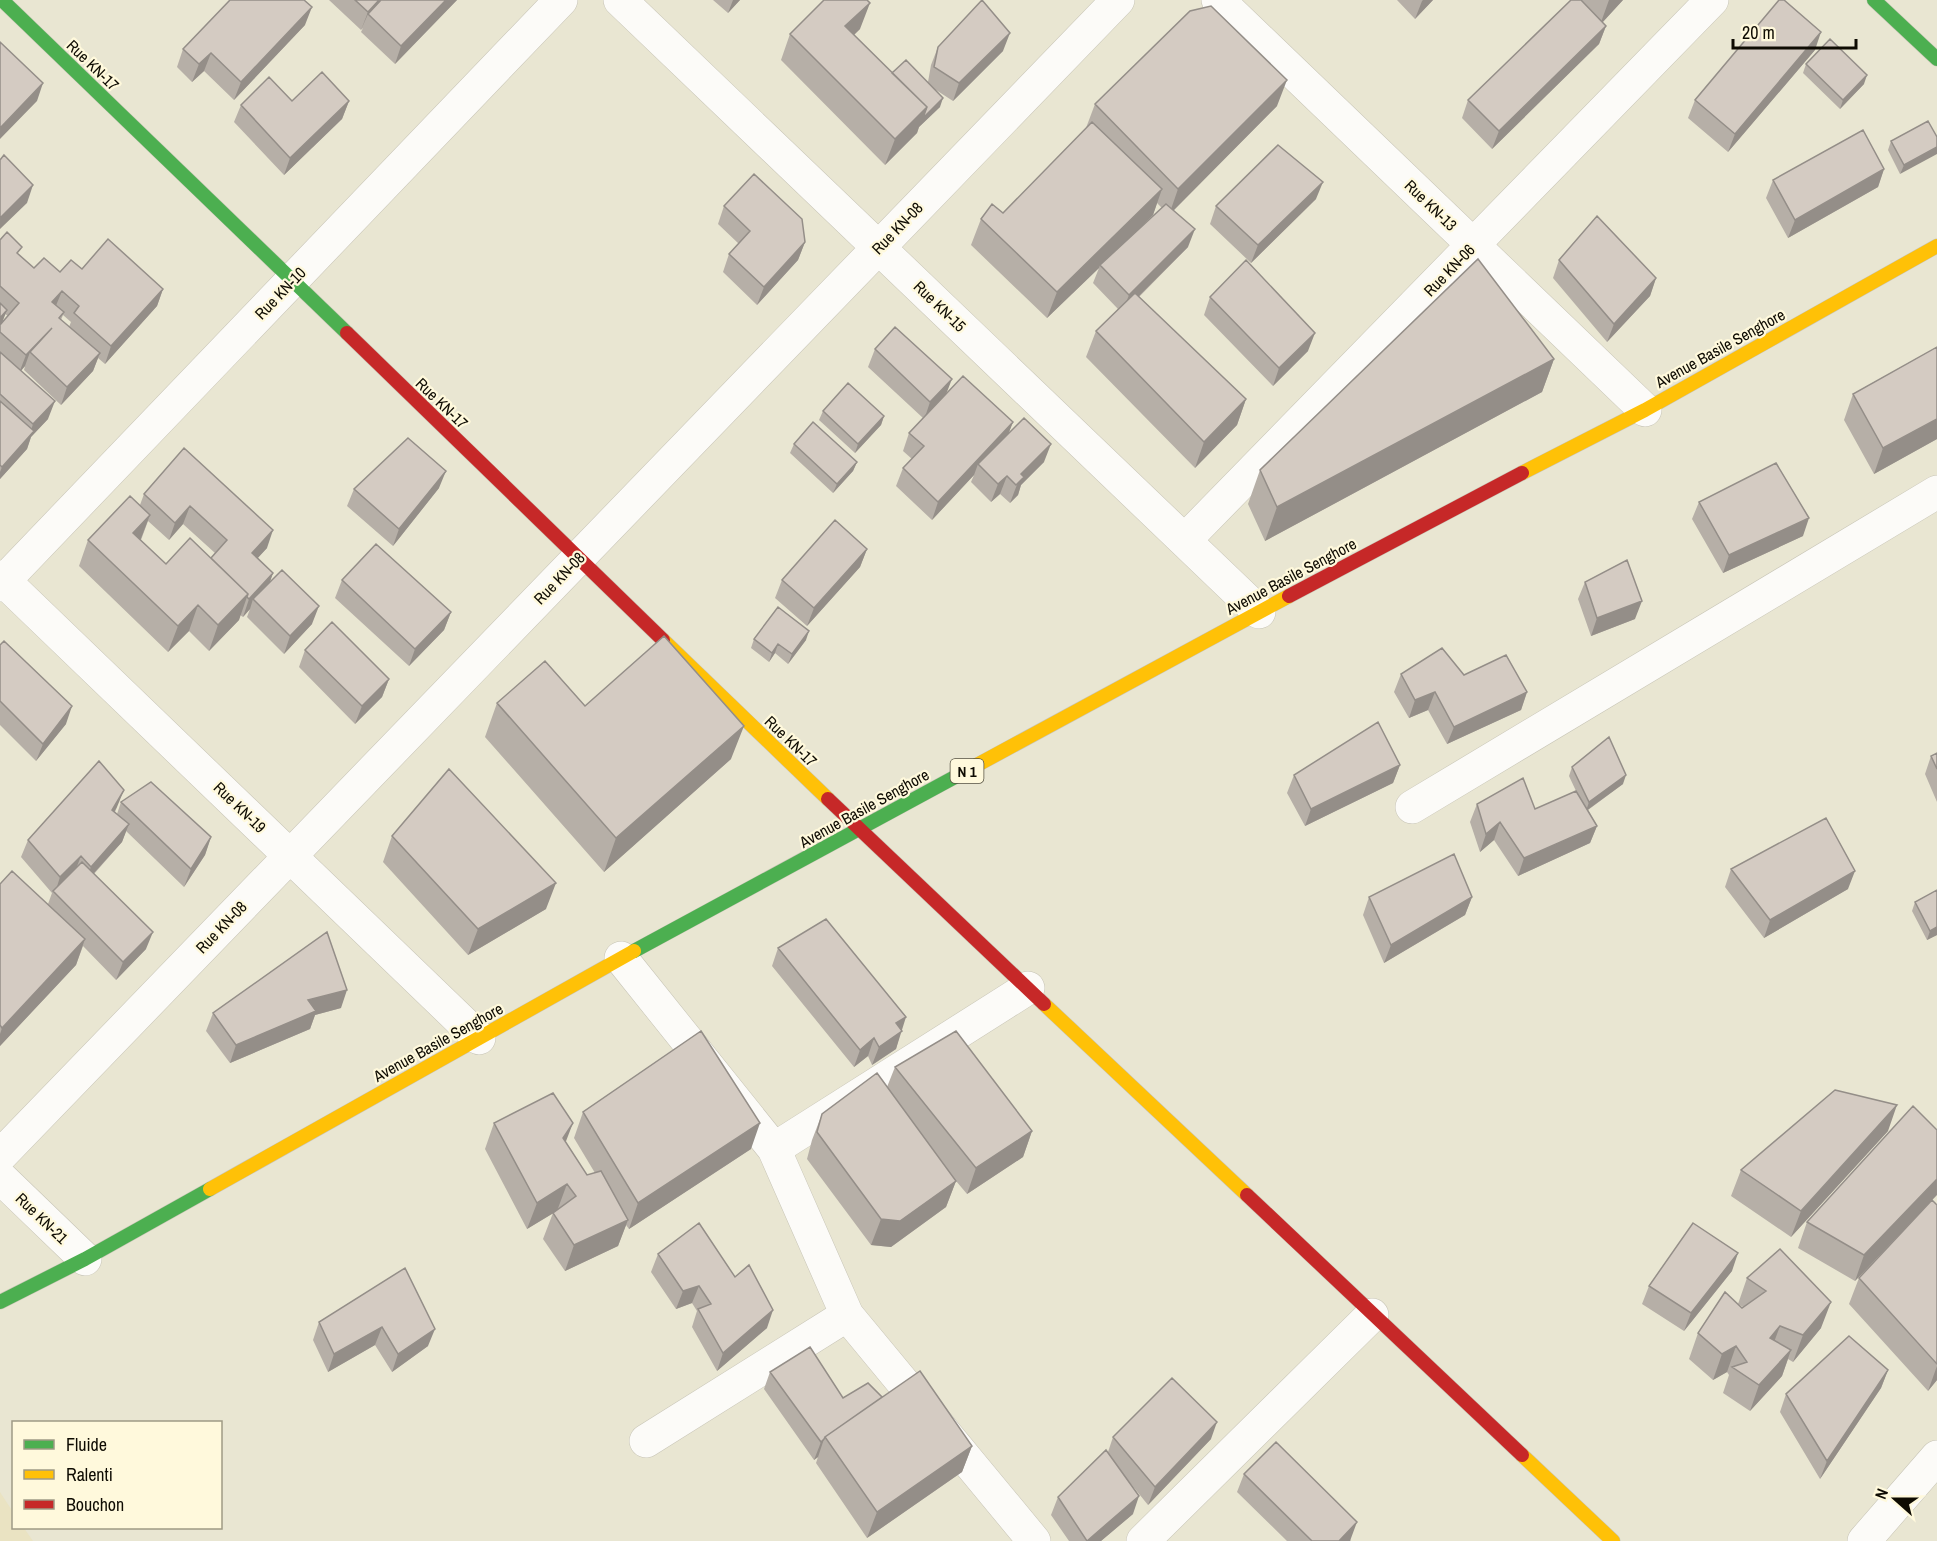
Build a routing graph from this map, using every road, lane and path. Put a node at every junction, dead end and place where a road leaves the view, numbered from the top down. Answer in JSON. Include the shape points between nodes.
{"nodes":[{"id":1,"x":2,"y":0,"type":"edge"},
{"id":2,"x":561,"y":0,"type":"edge"},
{"id":3,"x":620,"y":0,"type":"edge"},
{"id":4,"x":1118,"y":0,"type":"edge"},
{"id":5,"x":1218,"y":0,"type":"edge"},
{"id":6,"x":1712,"y":0,"type":"edge"},
{"id":7,"x":1874,"y":0,"type":"edge"},
{"id":8,"x":1937,"y":59,"type":"edge"},
{"id":9,"x":1473,"y":245,"type":"junction"},
{"id":10,"x":1937,"y":246,"type":"edge"},
{"id":11,"x":879,"y":247,"type":"junction"},
{"id":12,"x":292,"y":280,"type":"junction"},
{"id":13,"x":1645,"y":410,"type":"junction"},
{"id":14,"x":1937,"y":492,"type":"edge"},
{"id":15,"x":1185,"y":540,"type":"junction"},
{"id":16,"x":579,"y":558,"type":"junction"},
{"id":17,"x":1,"y":581,"type":"edge"},
{"id":18,"x":1260,"y":612,"type":"junction"},
{"id":19,"x":1412,"y":807,"type":"dead end"},
{"id":20,"x":859,"y":829,"type":"junction"},
{"id":21,"x":290,"y":856,"type":"junction"},
{"id":22,"x":621,"y":958,"type":"junction"},
{"id":23,"x":1028,"y":988,"type":"junction"},
{"id":24,"x":479,"y":1038,"type":"junction"},
{"id":25,"x":774,"y":1149,"type":"junction"},
{"id":26,"x":0,"y":1156,"type":"edge"},
{"id":27,"x":0,"y":1177,"type":"edge"},
{"id":28,"x":85,"y":1259,"type":"junction"},
{"id":29,"x":0,"y":1302,"type":"edge"},
{"id":30,"x":847,"y":1315,"type":"junction"},
{"id":31,"x":1372,"y":1315,"type":"junction"},
{"id":32,"x":646,"y":1442,"type":"dead end"},
{"id":33,"x":1937,"y":1457,"type":"edge"},
{"id":34,"x":1034,"y":1541,"type":"edge"},
{"id":35,"x":1143,"y":1541,"type":"edge"},
{"id":36,"x":1613,"y":1541,"type":"edge"},
{"id":37,"x":1864,"y":1541,"type":"edge"}],
"edges":[{"from":1,"to":12,"type":"main road","name":"Rue KN-17"},
{"from":2,"to":12,"type":"street","name":"Rue KN-10"},
{"from":3,"to":11,"type":"street","name":"Rue KN-15"},
{"from":4,"to":11,"type":"street","name":"Rue KN-08"},
{"from":5,"to":9,"type":"street","name":"Rue KN-13"},
{"from":6,"to":9,"type":"street","name":"Rue KN-06"},
{"from":7,"to":8,"type":"main road"},
{"from":9,"to":13,"type":"street","name":"Rue KN-13"},
{"from":9,"to":15,"type":"street","name":"Rue KN-06"},
{"from":10,"to":13,"type":"main road","name":"Avenue Basile Senghore","number":"N 1"},
{"from":11,"to":15,"type":"street","name":"Rue KN-15"},
{"from":11,"to":16,"type":"street","name":"Rue KN-08"},
{"from":12,"to":16,"type":"main road","name":"Rue KN-17"},
{"from":12,"to":17,"type":"street","name":"Rue KN-10"},
{"from":13,"to":18,"type":"main road","name":"Avenue Basile Senghore","number":"N 1"},
{"from":14,"to":19,"type":"street"},
{"from":15,"to":18,"type":"street","name":"Rue KN-15"},
{"from":16,"to":20,"type":"main road","name":"Rue KN-17"},
{"from":16,"to":21,"type":"street","name":"Rue KN-08"},
{"from":17,"to":21,"type":"street","name":"Rue KN-19"},
{"from":18,"to":20,"type":"main road","name":"Avenue Basile Senghore","number":"N 1"},
{"from":20,"to":22,"type":"main road","name":"Avenue Basile Senghore","number":"N 1"},
{"from":20,"to":23,"type":"main road","name":"Rue KN-17"},
{"from":21,"to":24,"type":"street","name":"Rue KN-19"},
{"from":21,"to":26,"type":"street","name":"Rue KN-08"},
{"from":22,"to":24,"type":"main road","name":"Avenue Basile Senghore","number":"N 1"},
{"from":22,"to":25,"type":"street"},
{"from":23,"to":25,"type":"street"},
{"from":23,"to":31,"type":"main road","name":"Rue KN-17"},
{"from":24,"to":28,"type":"main road","name":"Avenue Basile Senghore","number":"N 1"},
{"from":25,"to":30,"type":"street"},
{"from":27,"to":28,"type":"street","name":"Rue KN-21"},
{"from":28,"to":29,"type":"main road","name":"Avenue Basile Senghore","number":"N 1"},
{"from":30,"to":32,"type":"street"},
{"from":30,"to":34,"type":"street"},
{"from":31,"to":35,"type":"street"},
{"from":31,"to":36,"type":"main road","name":"Rue KN-17"},
{"from":33,"to":37,"type":"street"}]}
